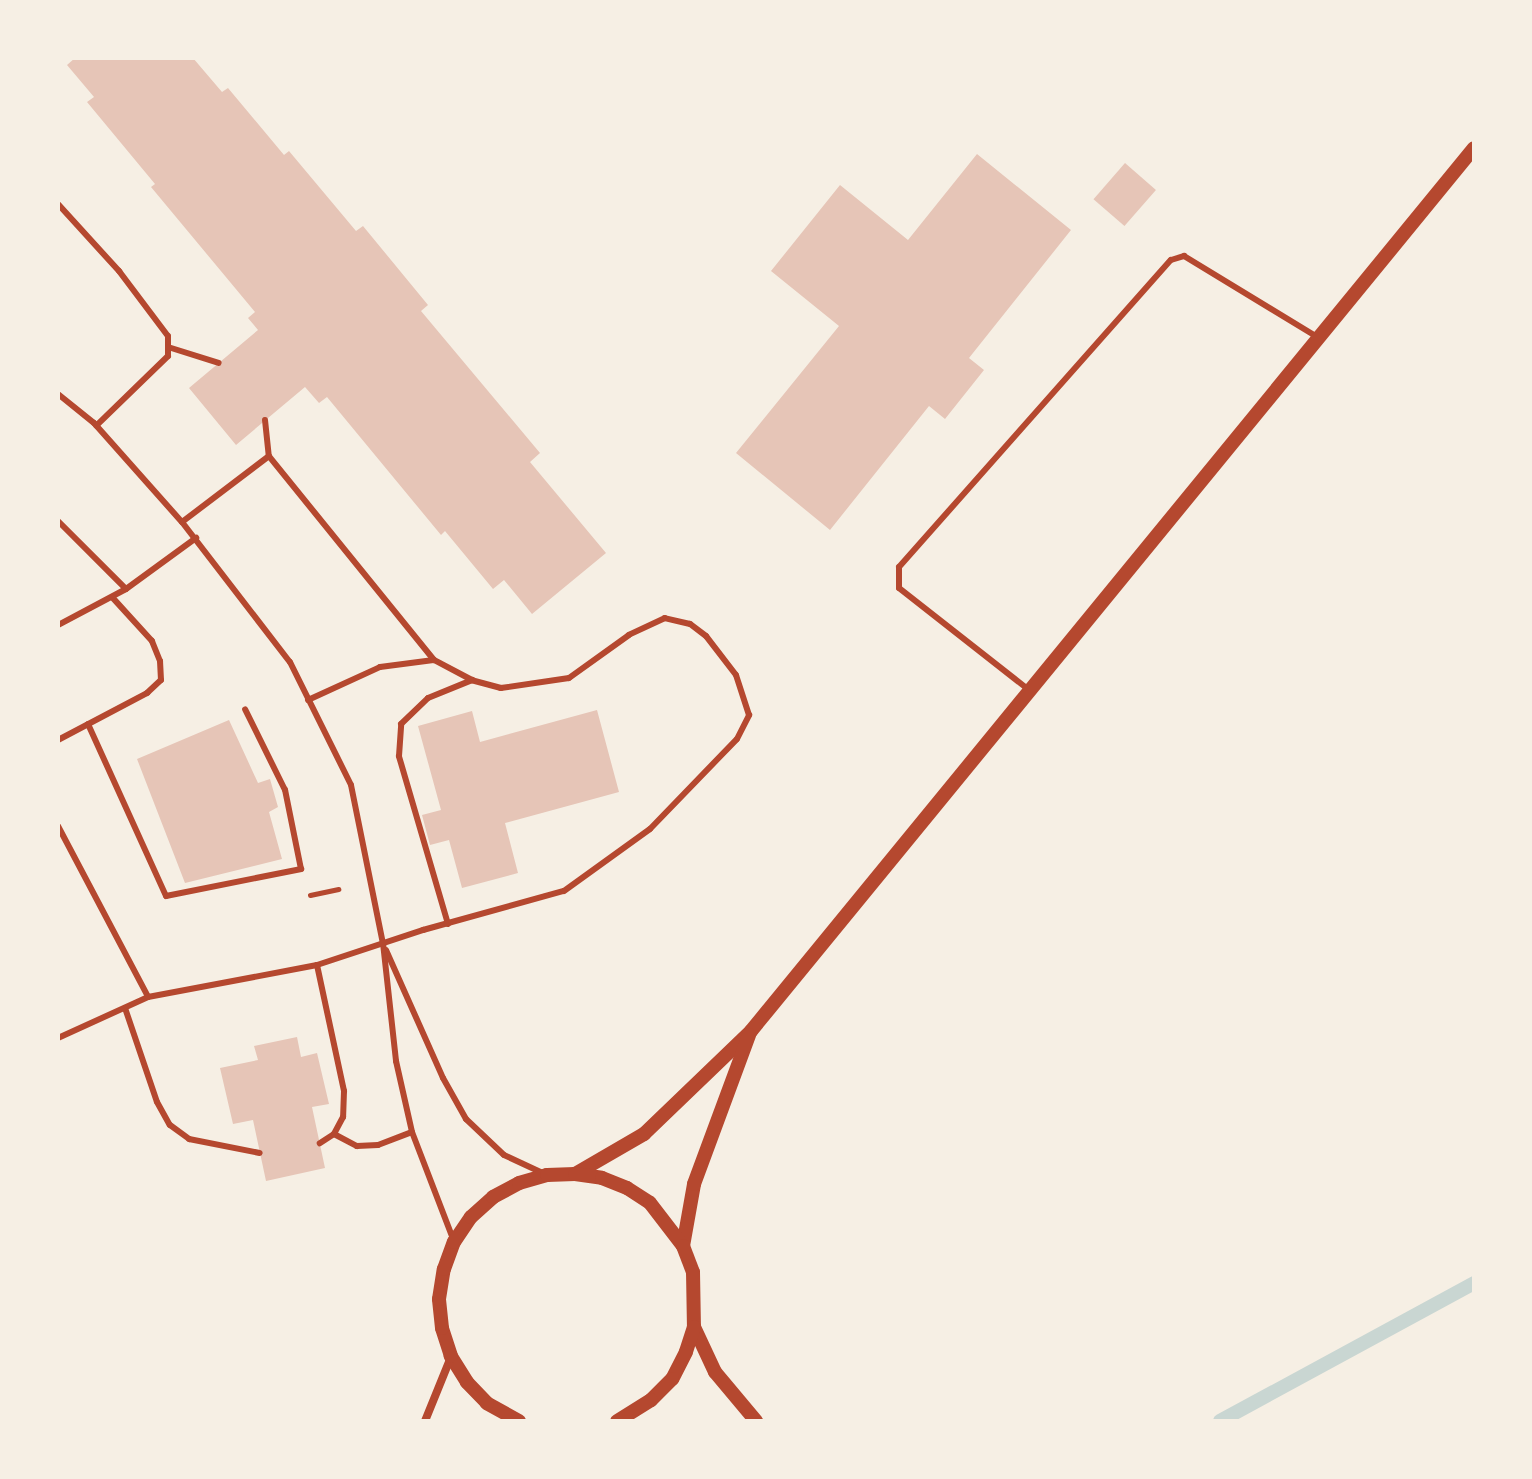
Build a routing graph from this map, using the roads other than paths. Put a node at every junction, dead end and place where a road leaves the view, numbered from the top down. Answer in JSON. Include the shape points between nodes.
{"nodes":[{"id":1,"x":1474,"y":148,"type":"edge"},
{"id":2,"x":58,"y":204,"type":"edge"},
{"id":3,"x":1317,"y":337,"type":"junction"},
{"id":4,"x":168,"y":347,"type":"junction"},
{"id":5,"x":219,"y":363,"type":"dead end"},
{"id":6,"x":58,"y":394,"type":"edge"},
{"id":7,"x":265,"y":420,"type":"dead end"},
{"id":8,"x":96,"y":426,"type":"junction"},
{"id":9,"x":269,"y":456,"type":"junction"},
{"id":10,"x":58,"y":521,"type":"edge"},
{"id":11,"x":182,"y":522,"type":"junction"},
{"id":12,"x":196,"y":538,"type":"junction"},
{"id":13,"x":126,"y":589,"type":"junction"},
{"id":14,"x":112,"y":597,"type":"junction"},
{"id":15,"x":58,"y":625,"type":"edge"},
{"id":16,"x":434,"y":660,"type":"junction"},
{"id":17,"x":472,"y":680,"type":"junction"},
{"id":18,"x":1029,"y":690,"type":"junction"},
{"id":19,"x":308,"y":700,"type":"junction"},
{"id":20,"x":245,"y":709,"type":"dead end"},
{"id":21,"x":88,"y":724,"type":"junction"},
{"id":22,"x":58,"y":740,"type":"edge"},
{"id":23,"x":58,"y":826,"type":"edge"},
{"id":24,"x":448,"y":924,"type":"junction"},
{"id":25,"x":383,"y":943,"type":"junction"},
{"id":26,"x":317,"y":965,"type":"junction"},
{"id":27,"x":148,"y":997,"type":"junction"},
{"id":28,"x":125,"y":1008,"type":"junction"},
{"id":29,"x":751,"y":1031,"type":"junction"},
{"id":30,"x":58,"y":1038,"type":"edge"},
{"id":31,"x":412,"y":1132,"type":"junction"},
{"id":32,"x":334,"y":1134,"type":"junction"},
{"id":33,"x":320,"y":1143,"type":"dead end"},
{"id":34,"x":260,"y":1153,"type":"dead end"},
{"id":35,"x":575,"y":1174,"type":"junction"},
{"id":36,"x":547,"y":1175,"type":"junction"},
{"id":37,"x":454,"y":1242,"type":"junction"},
{"id":38,"x":683,"y":1246,"type":"junction"},
{"id":39,"x":694,"y":1327,"type":"junction"},
{"id":40,"x":451,"y":1356,"type":"junction"},
{"id":41,"x":425,"y":1421,"type":"edge"},
{"id":42,"x":519,"y":1421,"type":"edge"},
{"id":43,"x":617,"y":1421,"type":"edge"},
{"id":44,"x":756,"y":1421,"type":"edge"}],
"edges":[{"from":1,"to":3,"type":"street"},
{"from":2,"to":4,"type":"lane","via":[[119,271],[168,336]]},
{"from":3,"to":18,"type":"street"},
{"from":3,"to":18,"type":"lane","via":[[1184,256],[1171,260],[899,567],[899,588]]},
{"from":4,"to":5,"type":"lane"},
{"from":4,"to":8,"type":"lane","via":[[168,356]]},
{"from":6,"to":8,"type":"lane"},
{"from":7,"to":9,"type":"lane"},
{"from":8,"to":11,"type":"lane"},
{"from":9,"to":11,"type":"lane"},
{"from":9,"to":16,"type":"lane"},
{"from":10,"to":13,"type":"lane"},
{"from":11,"to":12,"type":"lane"},
{"from":12,"to":13,"type":"lane"},
{"from":12,"to":19,"type":"lane","via":[[290,662]]},
{"from":13,"to":14,"type":"lane"},
{"from":14,"to":15,"type":"lane"},
{"from":14,"to":21,"type":"lane","via":[[152,641],[161,680]]},
{"from":16,"to":17,"type":"lane"},
{"from":16,"to":19,"type":"lane","via":[[380,667]]},
{"from":17,"to":24,"type":"lane","via":[[428,698],[401,724],[399,756]]},
{"from":17,"to":24,"type":"lane","via":[[501,688],[569,678],[629,635],[665,618],[690,624],[706,636],[736,675],[749,715],[737,739],[650,829],[564,891]]},
{"from":18,"to":29,"type":"street"},
{"from":19,"to":25,"type":"lane","via":[[351,785]]},
{"from":20,"to":21,"type":"lane","via":[[285,790],[301,869],[166,896]]},
{"from":21,"to":22,"type":"lane"},
{"from":23,"to":27,"type":"lane"},
{"from":24,"to":25,"type":"lane"},
{"from":25,"to":26,"type":"lane"},
{"from":25,"to":31,"type":"lane","via":[[396,1061]]},
{"from":25,"to":36,"type":"lane","via":[[466,1119],[504,1155]]},
{"from":26,"to":27,"type":"lane"},
{"from":26,"to":32,"type":"lane","via":[[344,1091],[343,1117]]},
{"from":27,"to":28,"type":"lane"},
{"from":28,"to":30,"type":"lane"},
{"from":28,"to":34,"type":"lane","via":[[170,1125],[189,1139]]},
{"from":29,"to":35,"type":"street","via":[[644,1134]]},
{"from":29,"to":38,"type":"street","via":[[694,1184]]},
{"from":31,"to":32,"type":"lane","via":[[378,1145],[357,1146]]},
{"from":31,"to":37,"type":"lane"},
{"from":32,"to":33,"type":"lane"},
{"from":35,"to":36,"type":"street"},
{"from":35,"to":38,"type":"street","via":[[602,1178],[650,1203]]},
{"from":36,"to":37,"type":"street","via":[[493,1197]]},
{"from":37,"to":40,"type":"street","via":[[439,1299]]},
{"from":38,"to":39,"type":"street","via":[[693,1272]]},
{"from":39,"to":43,"type":"street","via":[[672,1379]]},
{"from":39,"to":44,"type":"street","via":[[715,1372]]},
{"from":40,"to":41,"type":"street"},
{"from":40,"to":42,"type":"street","via":[[487,1403]]}]}
